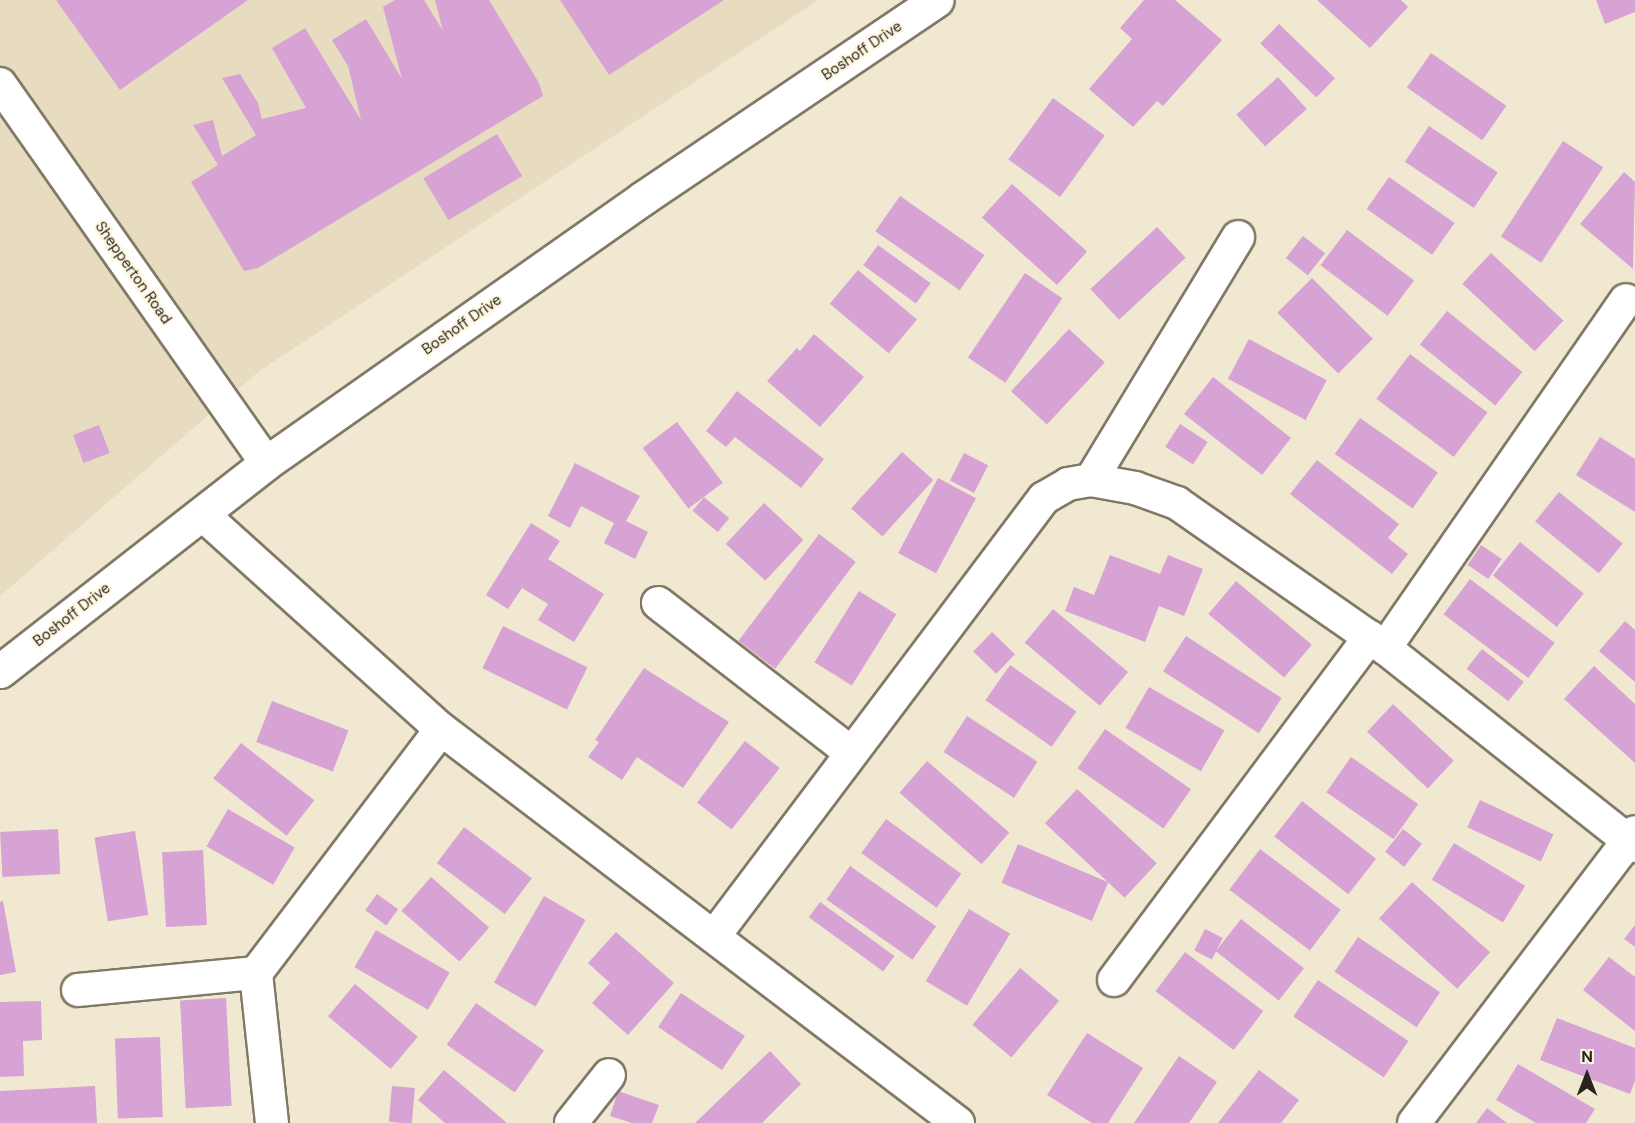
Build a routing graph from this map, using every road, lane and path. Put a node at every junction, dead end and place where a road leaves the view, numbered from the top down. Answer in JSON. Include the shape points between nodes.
{"nodes":[{"id":1,"x":938,"y":0,"type":"edge"},
{"id":2,"x":0,"y":84,"type":"edge"},
{"id":3,"x":1238,"y":237,"type":"dead end"},
{"id":4,"x":1626,"y":300,"type":"dead end"},
{"id":5,"x":266,"y":463,"type":"junction"},
{"id":6,"x":1092,"y":480,"type":"junction"},
{"id":7,"x":202,"y":514,"type":"junction"},
{"id":8,"x":658,"y":603,"type":"dead end"},
{"id":9,"x":1377,"y":643,"type":"junction"},
{"id":10,"x":0,"y":671,"type":"edge"},
{"id":11,"x":441,"y":729,"type":"junction"},
{"id":12,"x":850,"y":752,"type":"junction"},
{"id":13,"x":1633,"y":840,"type":"edge"},
{"id":14,"x":715,"y":935,"type":"junction"},
{"id":15,"x":256,"y":974,"type":"junction"},
{"id":16,"x":1114,"y":980,"type":"dead end"},
{"id":17,"x":78,"y":990,"type":"dead end"},
{"id":18,"x":609,"y":1075,"type":"dead end"},
{"id":19,"x":272,"y":1123,"type":"edge"},
{"id":20,"x":571,"y":1123,"type":"edge"},
{"id":21,"x":958,"y":1123,"type":"edge"},
{"id":22,"x":1414,"y":1123,"type":"edge"}],
"edges":[{"from":1,"to":5,"type":"main road","name":"Boshoff Drive","via":[[643,198]]},
{"from":2,"to":5,"type":"street","name":"Shepperton Road"},
{"from":3,"to":6,"type":"street"},
{"from":4,"to":9,"type":"street"},
{"from":5,"to":7,"type":"main road","name":"Boshoff Drive"},
{"from":6,"to":9,"type":"street","via":[[1135,488],[1177,503]]},
{"from":6,"to":12,"type":"street","via":[[1068,484],[1044,498]]},
{"from":7,"to":10,"type":"main road","name":"Boshoff Drive"},
{"from":7,"to":11,"type":"street"},
{"from":8,"to":12,"type":"street"},
{"from":9,"to":13,"type":"street"},
{"from":9,"to":16,"type":"street"},
{"from":11,"to":14,"type":"street"},
{"from":11,"to":15,"type":"street"},
{"from":12,"to":14,"type":"street"},
{"from":13,"to":22,"type":"street"},
{"from":14,"to":21,"type":"street"},
{"from":15,"to":17,"type":"street"},
{"from":15,"to":19,"type":"street"},
{"from":18,"to":20,"type":"street"}]}
